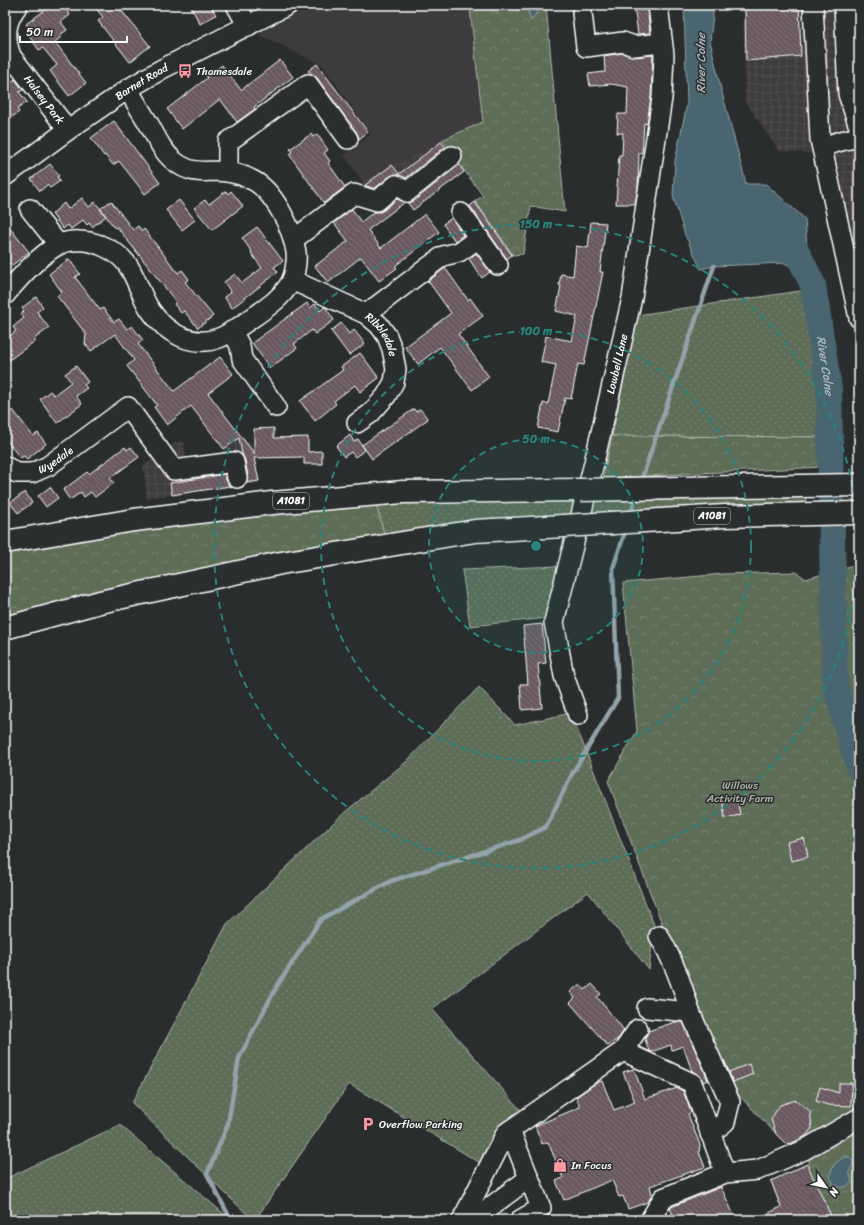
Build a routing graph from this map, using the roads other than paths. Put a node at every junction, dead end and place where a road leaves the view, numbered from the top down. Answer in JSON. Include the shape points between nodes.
{"nodes":[{"id":1,"x":18,"y":5,"type":"edge"},
{"id":2,"x":236,"y":5,"type":"edge"},
{"id":3,"x":288,"y":5,"type":"edge"},
{"id":4,"x":658,"y":5,"type":"edge"},
{"id":5,"x":813,"y":5,"type":"edge"},
{"id":6,"x":844,"y":5,"type":"edge"},
{"id":7,"x":582,"y":13,"type":"dead end"},
{"id":8,"x":6,"y":23,"type":"edge"},
{"id":9,"x":248,"y":26,"type":"junction"},
{"id":10,"x":662,"y":43,"type":"junction"},
{"id":11,"x":128,"y":89,"type":"junction"},
{"id":12,"x":859,"y":127,"type":"edge"},
{"id":13,"x":68,"y":130,"type":"junction"},
{"id":14,"x":859,"y":137,"type":"edge"},
{"id":15,"x":348,"y":139,"type":"dead end"},
{"id":16,"x":822,"y":147,"type":"junction"},
{"id":17,"x":452,"y":156,"type":"dead end"},
{"id":18,"x":228,"y":172,"type":"junction"},
{"id":19,"x":5,"y":176,"type":"edge"},
{"id":20,"x":30,"y":209,"type":"dead end"},
{"id":21,"x":461,"y":213,"type":"dead end"},
{"id":22,"x":479,"y":238,"type":"junction"},
{"id":23,"x":292,"y":240,"type":"junction"},
{"id":24,"x":59,"y":245,"type":"junction"},
{"id":25,"x":498,"y":265,"type":"dead end"},
{"id":26,"x":292,"y":280,"type":"junction"},
{"id":27,"x":5,"y":295,"type":"edge"},
{"id":28,"x":366,"y":314,"type":"junction"},
{"id":29,"x":859,"y":318,"type":"edge"},
{"id":30,"x":232,"y":331,"type":"junction"},
{"id":31,"x":276,"y":407,"type":"dead end"},
{"id":32,"x":357,"y":423,"type":"dead end"},
{"id":33,"x":234,"y":464,"type":"dead end"},
{"id":34,"x":5,"y":466,"type":"edge"},
{"id":35,"x":859,"y":485,"type":"edge"},
{"id":36,"x":859,"y":513,"type":"edge"},
{"id":37,"x":5,"y":542,"type":"edge"},
{"id":38,"x":5,"y":628,"type":"edge"},
{"id":39,"x":578,"y":715,"type":"dead end"},
{"id":40,"x":658,"y":936,"type":"dead end"},
{"id":41,"x":647,"y":1008,"type":"dead end"},
{"id":42,"x":690,"y":1012,"type":"junction"},
{"id":43,"x":638,"y":1029,"type":"dead end"},
{"id":44,"x":623,"y":1051,"type":"junction"},
{"id":45,"x":859,"y":1118,"type":"edge"},
{"id":46,"x":510,"y":1130,"type":"junction"},
{"id":47,"x":710,"y":1134,"type":"junction"},
{"id":48,"x":724,"y":1173,"type":"junction"},
{"id":49,"x":529,"y":1178,"type":"junction"},
{"id":50,"x":471,"y":1219,"type":"edge"},
{"id":51,"x":520,"y":1220,"type":"edge"},
{"id":52,"x":650,"y":1220,"type":"edge"}],
"edges":[{"from":1,"to":8,"type":"street","name":"Halsey Park"},
{"from":2,"to":9,"type":"street"},
{"from":3,"to":9,"type":"street","name":"Barnet Road"},
{"from":4,"to":10,"type":"street","name":"Lowbell Lane"},
{"from":5,"to":16,"type":"street"},
{"from":6,"to":12,"type":"street","via":[[848,94]]},
{"from":7,"to":10,"type":"street","via":[[586,47],[623,42],[634,46]]},
{"from":8,"to":13,"type":"street","name":"Halsey Park","via":[[7,46],[11,56]]},
{"from":9,"to":11,"type":"street","name":"Barnet Road"},
{"from":10,"to":39,"type":"street","name":"Lowbell Lane","via":[[662,98],[632,298],[554,622],[564,676]]},
{"from":11,"to":13,"type":"street","name":"Barnet Road"},
{"from":11,"to":18,"type":"street","via":[[165,152],[175,162],[196,172]]},
{"from":13,"to":19,"type":"street","name":"Barnet Road"},
{"from":14,"to":16,"type":"street"},
{"from":15,"to":18,"type":"street","via":[[308,84],[228,142]]},
{"from":16,"to":29,"type":"street"},
{"from":17,"to":23,"type":"street","via":[[407,192],[396,185],[377,201],[354,194]]},
{"from":18,"to":23,"type":"street","via":[[252,179],[263,187],[277,203]]},
{"from":20,"to":24,"type":"street"},
{"from":21,"to":22,"type":"street"},
{"from":22,"to":25,"type":"street"},
{"from":22,"to":28,"type":"street","via":[[459,252],[443,256]]},
{"from":23,"to":26,"type":"street","via":[[296,253]]},
{"from":24,"to":27,"type":"street","via":[[42,257]]},
{"from":24,"to":30,"type":"street","via":[[85,241],[118,254],[127,265],[151,311],[166,329],[180,337],[193,341],[207,341]]},
{"from":26,"to":28,"type":"street","name":"Ribbledale"},
{"from":26,"to":30,"type":"street","via":[[276,301]]},
{"from":28,"to":32,"type":"street","name":"Ribbledale","via":[[387,336],[396,369],[394,382],[386,396],[370,414]]},
{"from":30,"to":31,"type":"street","via":[[240,346],[242,359]]},
{"from":33,"to":34,"type":"street","name":"Wyedale","via":[[174,470],[128,407],[48,466],[32,473],[17,473]]},
{"from":35,"to":37,"type":"main road","number":"A1081","bridge":true,"via":[[403,492],[272,503],[134,520]]},
{"from":36,"to":38,"type":"main road","number":"A1081","bridge":true,"via":[[724,516],[475,531],[280,563],[100,602]]},
{"from":40,"to":42,"type":"street","via":[[686,995]]},
{"from":41,"to":42,"type":"street"},
{"from":42,"to":47,"type":"street","via":[[730,1102],[725,1122]]},
{"from":43,"to":44,"type":"street"},
{"from":44,"to":46,"type":"street"},
{"from":44,"to":47,"type":"street","via":[[692,1083]]},
{"from":45,"to":48,"type":"street","via":[[804,1150],[758,1170]]},
{"from":46,"to":49,"type":"street"},
{"from":46,"to":50,"type":"street","via":[[506,1133]]},
{"from":47,"to":48,"type":"street"},
{"from":48,"to":52,"type":"street","via":[[663,1198]]},
{"from":49,"to":50,"type":"street"},
{"from":49,"to":51,"type":"street","via":[[541,1208]]}]}
